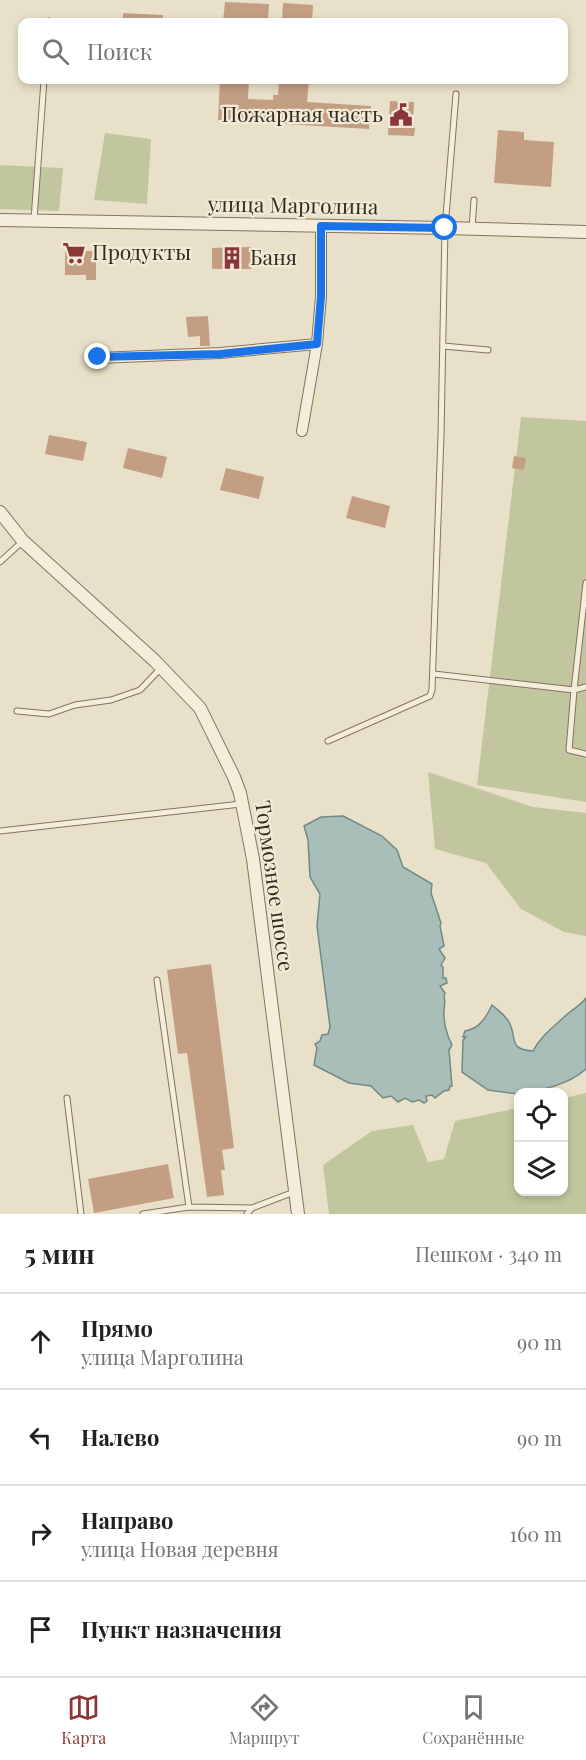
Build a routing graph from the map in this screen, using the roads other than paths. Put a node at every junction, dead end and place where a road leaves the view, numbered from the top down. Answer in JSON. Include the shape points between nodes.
{"nodes":[{"id":1,"x":44,"y":84,"type":"edge"},
{"id":2,"x":456,"y":94,"type":"dead end"},
{"id":3,"x":474,"y":200,"type":"dead end"},
{"id":4,"x":0,"y":220,"type":"edge"},
{"id":5,"x":34,"y":220,"type":"junction"},
{"id":6,"x":321,"y":226,"type":"junction"},
{"id":7,"x":445,"y":228,"type":"junction"},
{"id":8,"x":472,"y":228,"type":"junction"},
{"id":9,"x":586,"y":232,"type":"edge"},
{"id":10,"x":317,"y":344,"type":"junction"},
{"id":11,"x":442,"y":346,"type":"junction"},
{"id":12,"x":488,"y":350,"type":"dead end"},
{"id":13,"x":98,"y":357,"type":"dead end"},
{"id":14,"x":302,"y":431,"type":"dead end"},
{"id":15,"x":0,"y":512,"type":"edge"},
{"id":16,"x":23,"y":541,"type":"junction"},
{"id":17,"x":0,"y":562,"type":"edge"},
{"id":18,"x":586,"y":583,"type":"edge"},
{"id":19,"x":161,"y":668,"type":"junction"},
{"id":20,"x":434,"y":674,"type":"junction"},
{"id":21,"x":586,"y":687,"type":"edge"},
{"id":22,"x":574,"y":690,"type":"junction"},
{"id":23,"x":17,"y":711,"type":"dead end"},
{"id":24,"x":328,"y":741,"type":"dead end"},
{"id":25,"x":586,"y":754,"type":"edge"},
{"id":26,"x":243,"y":803,"type":"junction"},
{"id":27,"x":0,"y":831,"type":"edge"},
{"id":28,"x":157,"y":980,"type":"dead end"},
{"id":29,"x":67,"y":1098,"type":"dead end"},
{"id":30,"x":295,"y":1192,"type":"junction"},
{"id":31,"x":189,"y":1207,"type":"junction"},
{"id":32,"x":252,"y":1208,"type":"junction"},
{"id":33,"x":81,"y":1214,"type":"edge"},
{"id":34,"x":143,"y":1214,"type":"edge"},
{"id":35,"x":247,"y":1214,"type":"edge"},
{"id":36,"x":298,"y":1214,"type":"edge"}],
"edges":[{"from":1,"to":5,"type":"lane"},
{"from":2,"to":7,"type":"lane"},
{"from":3,"to":8,"type":"lane"},
{"from":4,"to":5,"type":"street","name":"улица Марголина"},
{"from":5,"to":6,"type":"street","name":"улица Марголина"},
{"from":6,"to":7,"type":"street","name":"улица Марголина"},
{"from":6,"to":10,"type":"street"},
{"from":7,"to":8,"type":"street","name":"улица Марголина"},
{"from":7,"to":11,"type":"lane"},
{"from":8,"to":9,"type":"street","name":"улица Марголина"},
{"from":10,"to":13,"type":"street","via":[[220,354]]},
{"from":10,"to":14,"type":"street"},
{"from":11,"to":12,"type":"lane"},
{"from":11,"to":20,"type":"lane"},
{"from":15,"to":16,"type":"street","name":"Тормозное шоссе"},
{"from":16,"to":17,"type":"lane"},
{"from":16,"to":19,"type":"street","name":"Тормозное шоссе"},
{"from":18,"to":22,"type":"lane"},
{"from":19,"to":23,"type":"lane","via":[[140,690],[111,700],[75,705],[49,714]]},
{"from":19,"to":26,"type":"street","name":"Тормозное шоссе","via":[[200,708]]},
{"from":20,"to":22,"type":"lane"},
{"from":20,"to":24,"type":"lane","via":[[430,696]]},
{"from":21,"to":22,"type":"lane"},
{"from":22,"to":25,"type":"lane","via":[[569,750]]},
{"from":26,"to":27,"type":"lane"},
{"from":26,"to":30,"type":"street","name":"Тормозное шоссе"},
{"from":28,"to":31,"type":"lane"},
{"from":29,"to":33,"type":"lane"},
{"from":30,"to":32,"type":"lane"},
{"from":30,"to":36,"type":"street","name":"Тормозное шоссе"},
{"from":31,"to":32,"type":"lane"},
{"from":31,"to":34,"type":"lane"},
{"from":32,"to":35,"type":"lane"}]}
